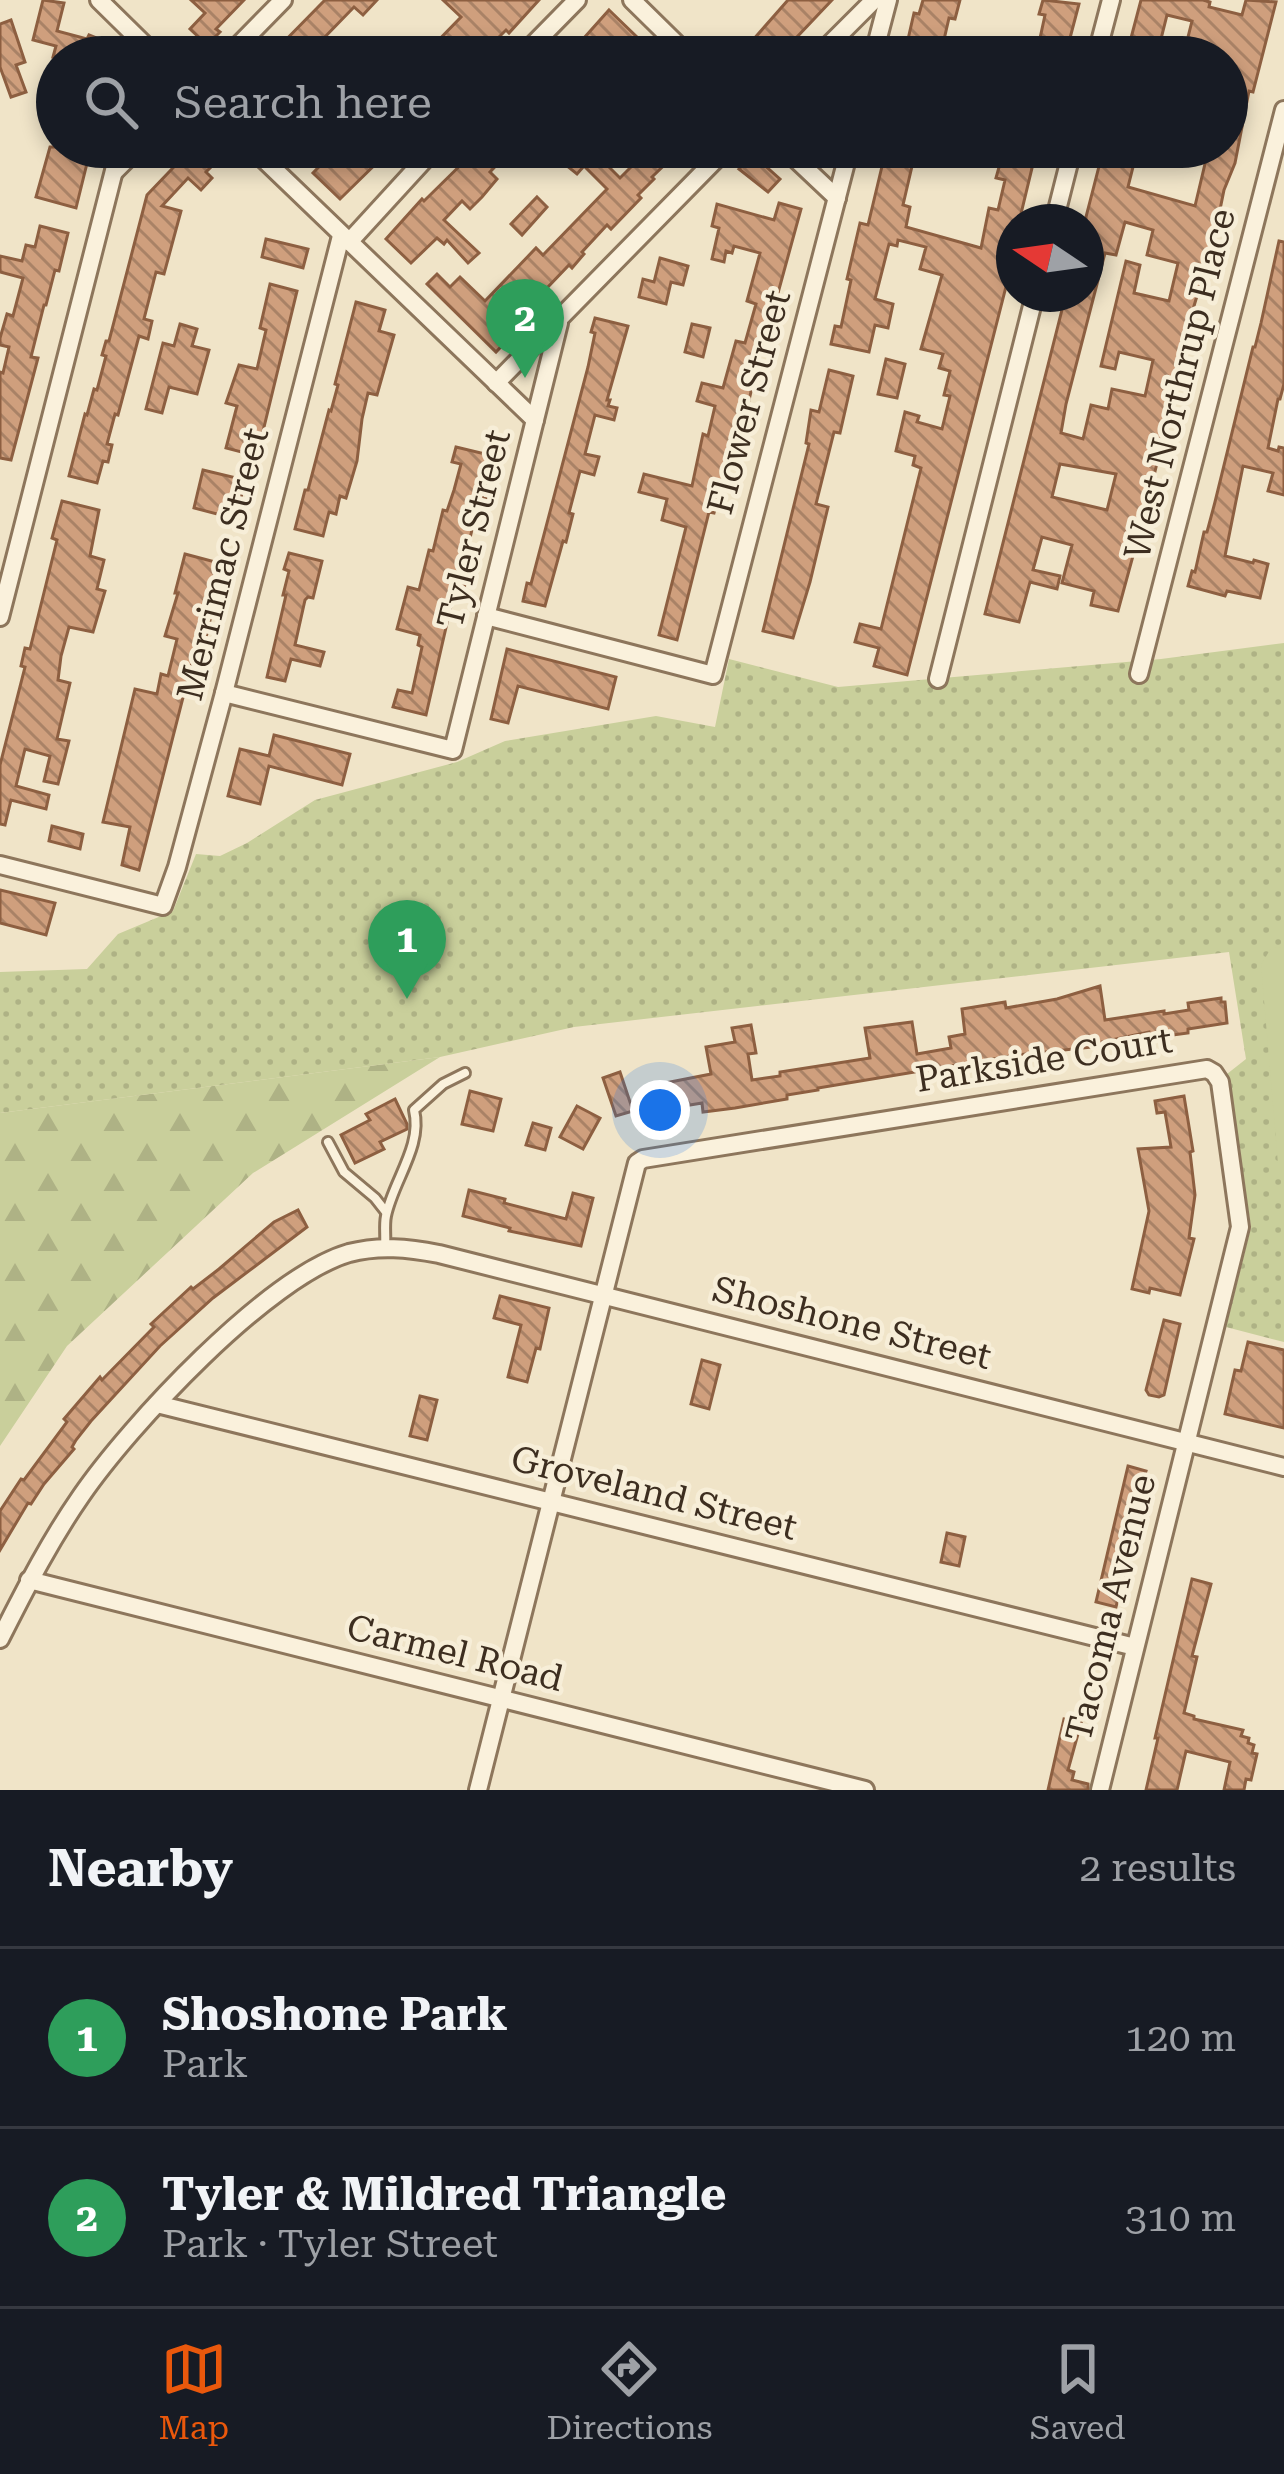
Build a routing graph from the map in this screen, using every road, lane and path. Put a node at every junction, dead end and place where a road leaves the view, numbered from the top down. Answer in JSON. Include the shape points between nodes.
{"nodes":[{"id":1,"x":99,"y":0,"type":"edge"},
{"id":2,"x":283,"y":0,"type":"edge"},
{"id":3,"x":577,"y":0,"type":"edge"},
{"id":4,"x":632,"y":0,"type":"edge"},
{"id":5,"x":874,"y":0,"type":"edge"},
{"id":6,"x":889,"y":0,"type":"edge"},
{"id":7,"x":1111,"y":0,"type":"edge"},
{"id":8,"x":132,"y":36,"type":"edge"},
{"id":9,"x":248,"y":36,"type":"edge"},
{"id":10,"x":542,"y":36,"type":"edge"},
{"id":11,"x":669,"y":36,"type":"edge"},
{"id":12,"x":838,"y":36,"type":"edge"},
{"id":13,"x":880,"y":36,"type":"edge"},
{"id":14,"x":1102,"y":36,"type":"edge"},
{"id":15,"x":1284,"y":110,"type":"edge"},
{"id":16,"x":115,"y":168,"type":"edge"},
{"id":17,"x":118,"y":168,"type":"edge"},
{"id":18,"x":272,"y":168,"type":"edge"},
{"id":19,"x":415,"y":168,"type":"edge"},
{"id":20,"x":708,"y":168,"type":"edge"},
{"id":21,"x":805,"y":168,"type":"edge"},
{"id":22,"x":844,"y":168,"type":"edge"},
{"id":23,"x":1068,"y":168,"type":"edge"},
{"id":24,"x":114,"y":172,"type":"junction"},
{"id":25,"x":836,"y":198,"type":"junction"},
{"id":26,"x":1059,"y":204,"type":"edge"},
{"id":27,"x":345,"y":239,"type":"junction"},
{"id":28,"x":1030,"y":312,"type":"edge"},
{"id":29,"x":559,"y":323,"type":"junction"},
{"id":30,"x":496,"y":383,"type":"junction"},
{"id":31,"x":535,"y":420,"type":"junction"},
{"id":32,"x":0,"y":616,"type":"edge"},
{"id":33,"x":486,"y":616,"type":"junction"},
{"id":34,"x":1139,"y":674,"type":"dead end"},
{"id":35,"x":938,"y":679,"type":"dead end"},
{"id":36,"x":224,"y":693,"type":"junction"},
{"id":37,"x":0,"y":865,"type":"edge"},
{"id":38,"x":465,"y":1073,"type":"dead end"},
{"id":39,"x":328,"y":1142,"type":"dead end"},
{"id":40,"x":386,"y":1213,"type":"junction"},
{"id":41,"x":394,"y":1248,"type":"junction"},
{"id":42,"x":602,"y":1294,"type":"junction"},
{"id":43,"x":158,"y":1405,"type":"junction"},
{"id":44,"x":1186,"y":1443,"type":"junction"},
{"id":45,"x":1284,"y":1467,"type":"edge"},
{"id":46,"x":550,"y":1502,"type":"junction"},
{"id":47,"x":29,"y":1580,"type":"junction"},
{"id":48,"x":0,"y":1640,"type":"edge"},
{"id":49,"x":1135,"y":1647,"type":"junction"},
{"id":50,"x":501,"y":1699,"type":"junction"},
{"id":51,"x":478,"y":1790,"type":"edge"},
{"id":52,"x":865,"y":1790,"type":"edge"},
{"id":53,"x":1100,"y":1790,"type":"edge"}],
"edges":[{"from":1,"to":8,"type":"street"},
{"from":2,"to":9,"type":"street"},
{"from":3,"to":10,"type":"street"},
{"from":4,"to":11,"type":"street"},
{"from":5,"to":12,"type":"street"},
{"from":6,"to":13,"type":"street"},
{"from":7,"to":14,"type":"street"},
{"from":15,"to":34,"type":"street","name":"West Northrup Place"},
{"from":16,"to":24,"type":"street"},
{"from":17,"to":24,"type":"street"},
{"from":18,"to":27,"type":"street"},
{"from":19,"to":27,"type":"street","name":"Merrimac Street"},
{"from":20,"to":29,"type":"street","name":"Tyler Street"},
{"from":21,"to":25,"type":"street"},
{"from":22,"to":25,"type":"street","name":"Flower Street"},
{"from":23,"to":26,"type":"street"},
{"from":24,"to":32,"type":"street"},
{"from":25,"to":33,"type":"street","name":"Flower Street","via":[[713,674]]},
{"from":27,"to":30,"type":"street"},
{"from":27,"to":36,"type":"street","name":"Merrimac Street"},
{"from":28,"to":35,"type":"street"},
{"from":29,"to":30,"type":"street","name":"Tyler Street"},
{"from":29,"to":31,"type":"street","name":"Tyler Street"},
{"from":30,"to":31,"type":"street"},
{"from":31,"to":33,"type":"street","name":"Tyler Street"},
{"from":33,"to":36,"type":"street","name":"Tyler Street","via":[[453,750]]},
{"from":36,"to":37,"type":"street","name":"Merrimac Street","via":[[163,906]]},
{"from":38,"to":40,"type":"lane","via":[[414,1110],[414,1137]]},
{"from":39,"to":40,"type":"lane","via":[[344,1172]]},
{"from":40,"to":41,"type":"lane"},
{"from":41,"to":42,"type":"street","name":"Shoshone Street"},
{"from":41,"to":43,"type":"street","via":[[344,1254],[296,1280],[223,1338]]},
{"from":42,"to":44,"type":"street","name":"Shoshone Street"},
{"from":42,"to":44,"type":"street","name":"Parkside Court","via":[[633,1170],[643,1159],[1210,1070],[1222,1087],[1240,1227]]},
{"from":42,"to":46,"type":"street"},
{"from":43,"to":46,"type":"street","name":"Groveland Street"},
{"from":43,"to":47,"type":"street","via":[[83,1493]]},
{"from":44,"to":45,"type":"street","name":"Shoshone Street"},
{"from":44,"to":49,"type":"street","name":"Tacoma Avenue"},
{"from":46,"to":49,"type":"street","name":"Groveland Street"},
{"from":46,"to":50,"type":"street"},
{"from":47,"to":48,"type":"street"},
{"from":47,"to":50,"type":"street","name":"Carmel Road"},
{"from":49,"to":53,"type":"street","name":"Tacoma Avenue"},
{"from":50,"to":51,"type":"street"},
{"from":50,"to":52,"type":"street","name":"Carmel Road"}]}
